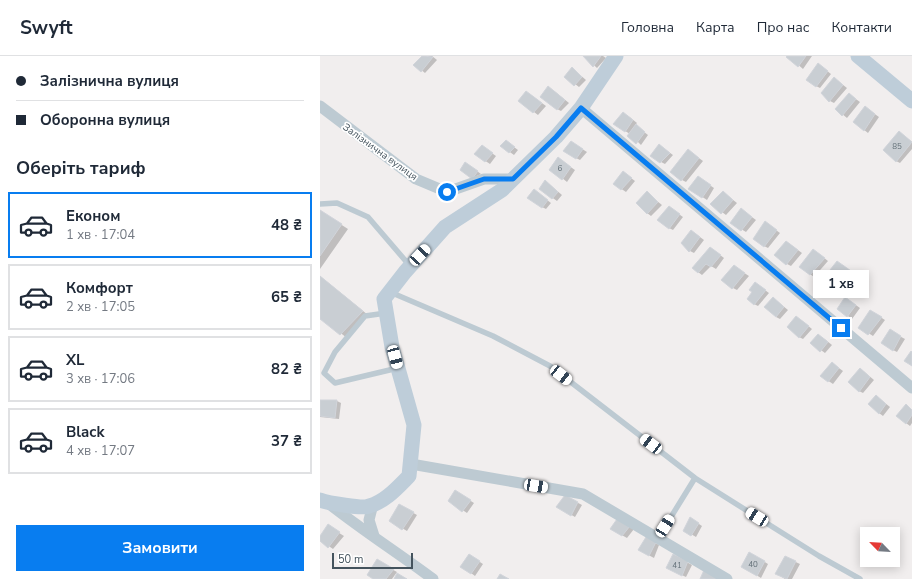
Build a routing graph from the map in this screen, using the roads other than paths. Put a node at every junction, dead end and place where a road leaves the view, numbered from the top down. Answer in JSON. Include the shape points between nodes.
{"nodes":[{"id":1,"x":616,"y":56,"type":"edge"},
{"id":2,"x":858,"y":56,"type":"edge"},
{"id":3,"x":912,"y":101,"type":"edge"},
{"id":4,"x":320,"y":106,"type":"edge"},
{"id":5,"x":581,"y":108,"type":"junction"},
{"id":6,"x":513,"y":179,"type":"junction"},
{"id":7,"x":320,"y":204,"type":"edge"},
{"id":8,"x":410,"y":266,"type":"junction"},
{"id":9,"x":387,"y":301,"type":"junction"},
{"id":10,"x":398,"y":367,"type":"junction"},
{"id":11,"x":912,"y":388,"type":"edge"},
{"id":12,"x":411,"y":464,"type":"junction"},
{"id":13,"x":695,"y":478,"type":"junction"},
{"id":14,"x":324,"y":502,"type":"edge"},
{"id":15,"x":373,"y":504,"type":"junction"},
{"id":16,"x":374,"y":536,"type":"junction"},
{"id":17,"x":658,"y":538,"type":"junction"},
{"id":18,"x":433,"y":579,"type":"edge"},
{"id":19,"x":728,"y":579,"type":"edge"},
{"id":20,"x":860,"y":579,"type":"edge"}],
"edges":[{"from":1,"to":5,"type":"street"},
{"from":2,"to":3,"type":"street"},
{"from":4,"to":6,"type":"street","name":"Залізнична вулиця","via":[[416,179],[447,192],[484,179]]},
{"from":5,"to":6,"type":"street","via":[[556,137]]},
{"from":5,"to":11,"type":"street"},
{"from":6,"to":8,"type":"street","via":[[502,190],[445,227]]},
{"from":7,"to":8,"type":"lane","via":[[337,203],[368,217]]},
{"from":8,"to":9,"type":"street"},
{"from":9,"to":10,"type":"street"},
{"from":9,"to":10,"type":"lane","via":[[365,316],[335,352],[324,373],[335,383]]},
{"from":9,"to":13,"type":"lane","via":[[480,330],[550,366]]},
{"from":10,"to":12,"type":"street","via":[[414,425]]},
{"from":12,"to":15,"type":"street","via":[[409,476],[392,493]]},
{"from":12,"to":17,"type":"street","via":[[583,494]]},
{"from":13,"to":17,"type":"lane"},
{"from":13,"to":20,"type":"lane"},
{"from":14,"to":15,"type":"street","via":[[369,507]]},
{"from":14,"to":16,"type":"street","via":[[357,527]]},
{"from":15,"to":16,"type":"street","via":[[369,520]]},
{"from":16,"to":18,"type":"street"},
{"from":17,"to":19,"type":"street"}]}
